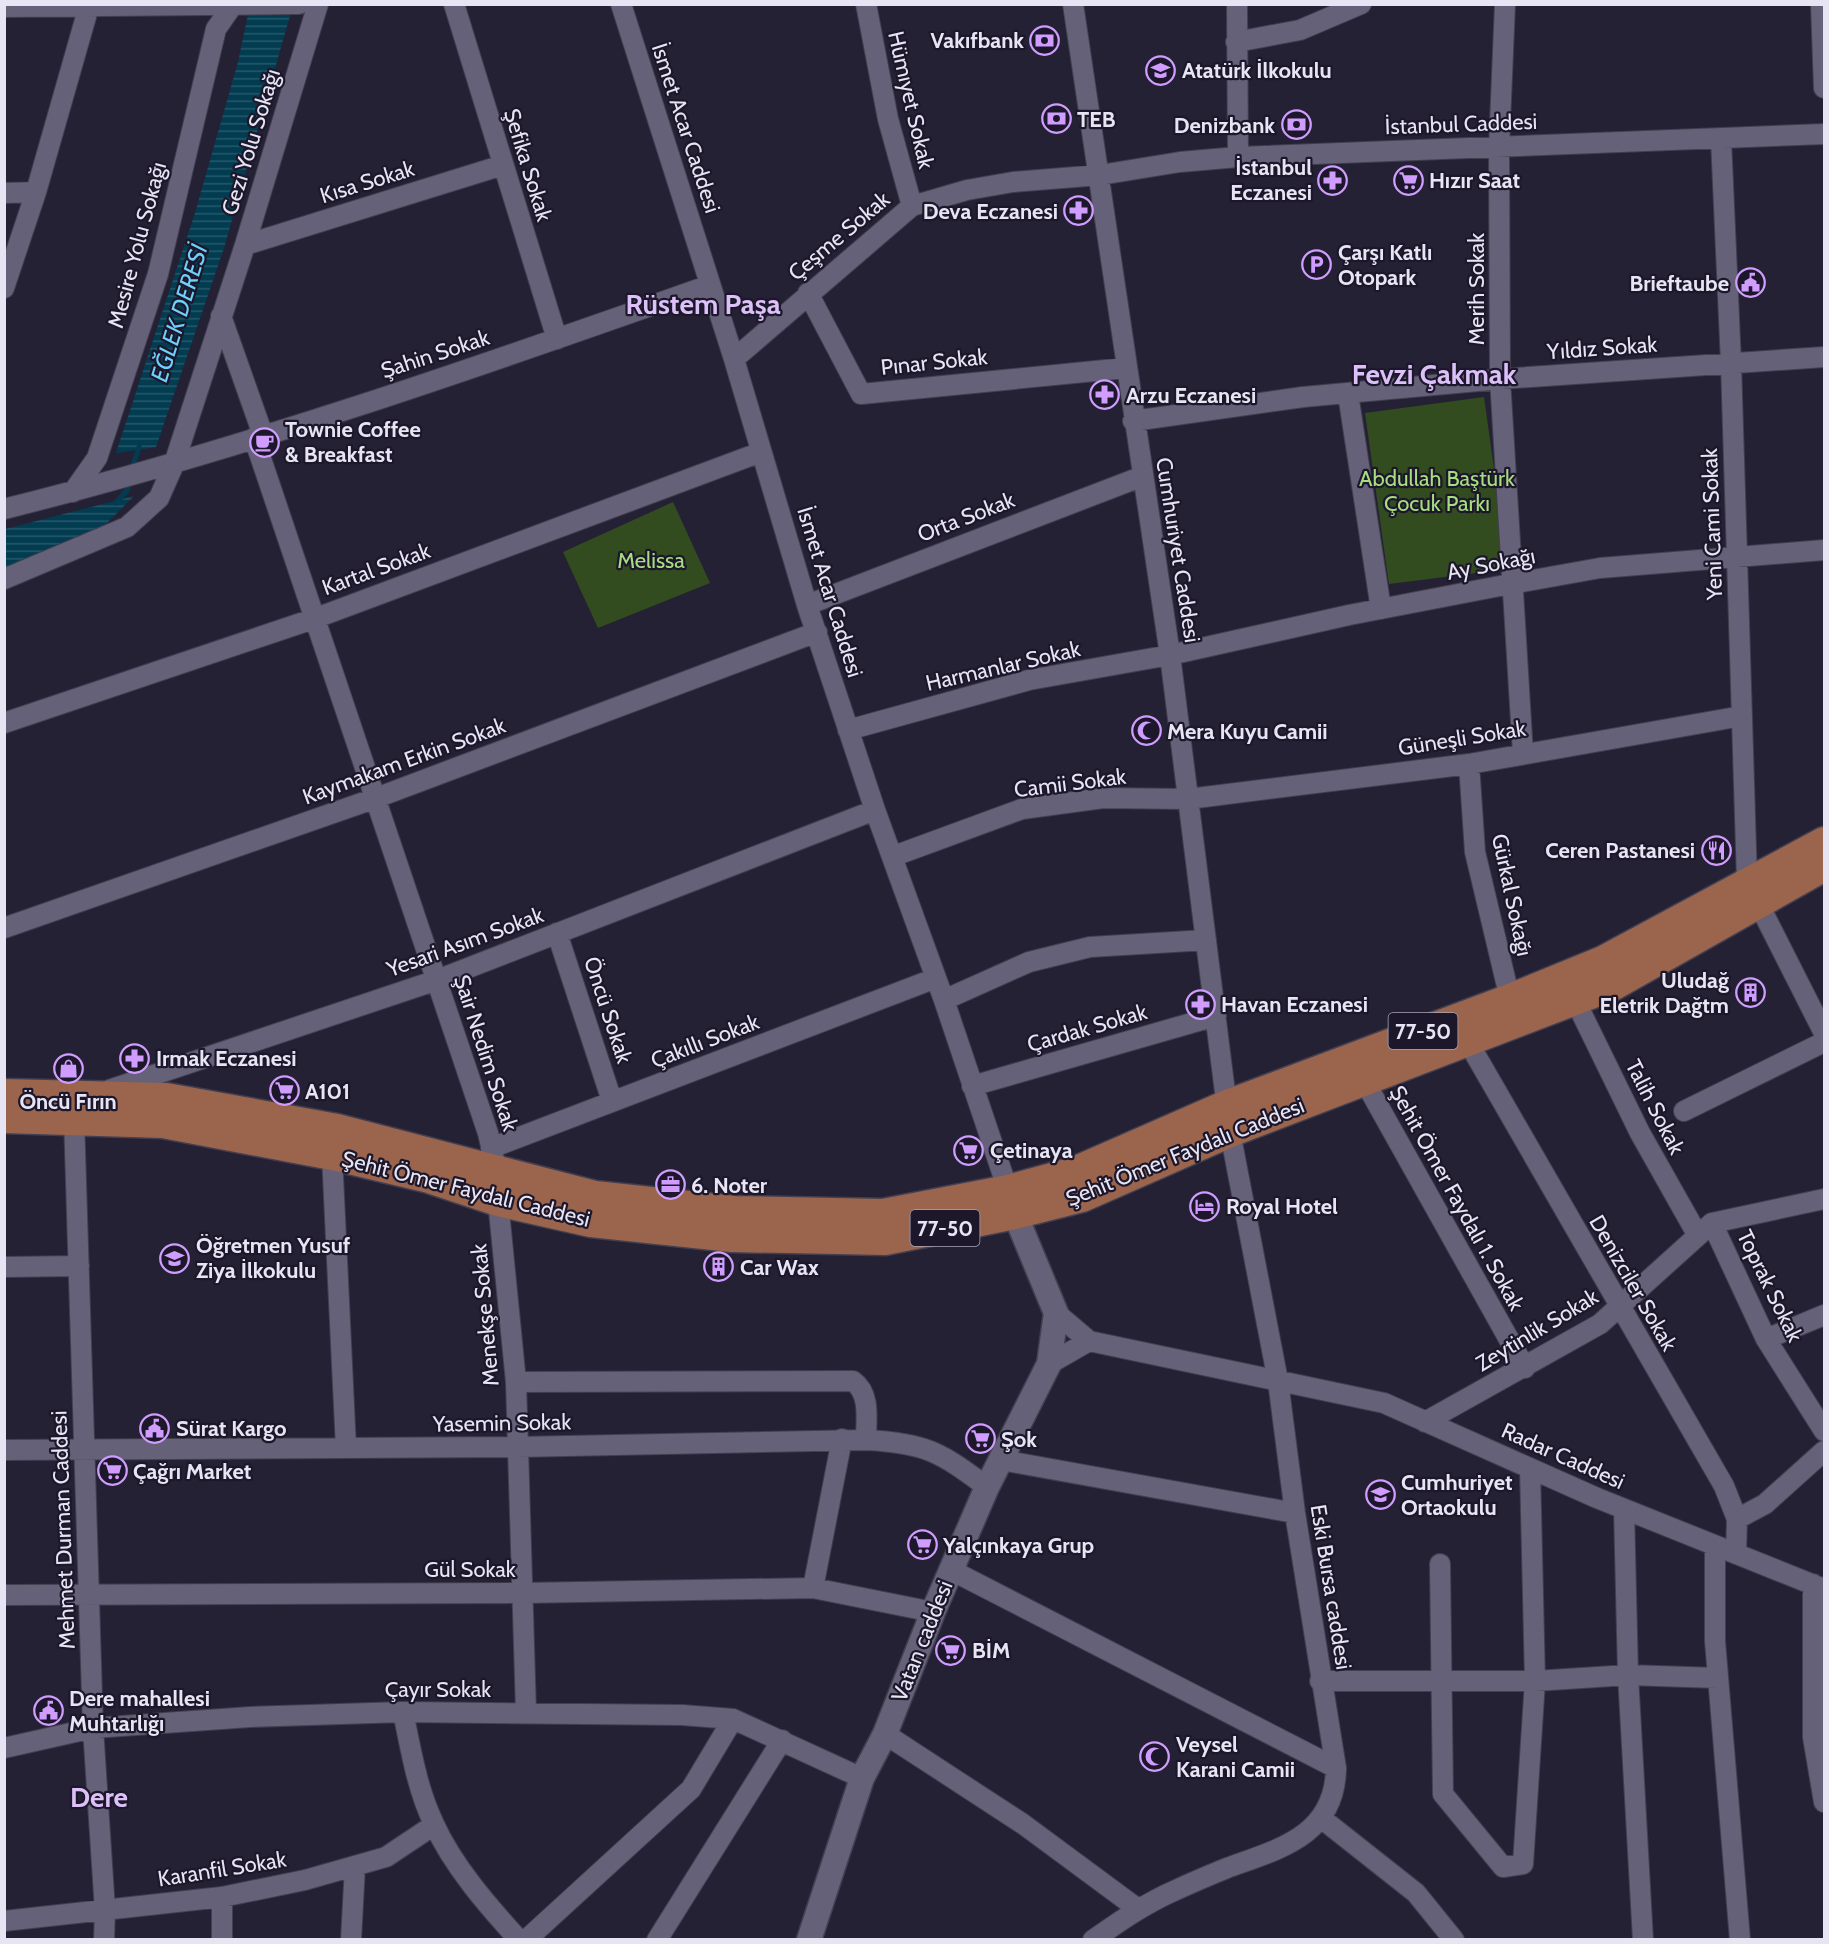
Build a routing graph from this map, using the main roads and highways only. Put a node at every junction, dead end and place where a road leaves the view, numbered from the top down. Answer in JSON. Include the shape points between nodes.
{"nodes":[{"id":1,"x":1824,"y":842,"type":"edge"},
{"id":2,"x":1824,"y":866,"type":"edge"},
{"id":3,"x":1753,"y":893,"type":"junction"},
{"id":4,"x":4,"y":1094,"type":"edge"},
{"id":5,"x":4,"y":1118,"type":"edge"},
{"id":6,"x":1228,"y":1118,"type":"junction"},
{"id":7,"x":495,"y":1174,"type":"junction"}],
"edges":[{"from":1,"to":3,"type":"main road","name":"Şehit Ömer Faydalı Caddesi","number":"77-50"},
{"from":2,"to":3,"type":"main road","name":"Şehit Ömer Faydalı Caddesi","number":"77-50"},
{"from":3,"to":6,"type":"main road","name":"Şehit Ömer Faydalı Caddesi","number":"77-50","via":[[1603,961]]},
{"from":3,"to":6,"type":"main road","name":"Şehit Ömer Faydalı Caddesi","number":"77-50","via":[[1614,985],[1365,1082]]},
{"from":4,"to":7,"type":"main road","name":"Şehit Ömer Faydalı Caddesi","number":"77-50","via":[[166,1098],[326,1127],[436,1154]]},
{"from":5,"to":7,"type":"main road","name":"Şehit Ömer Faydalı Caddesi","number":"77-50","via":[[163,1123],[429,1178]]},
{"from":6,"to":7,"type":"main road","name":"Şehit Ömer Faydalı Caddesi","number":"77-50","via":[[1082,1197],[1012,1202],[885,1240],[732,1237],[591,1222]]}]}
